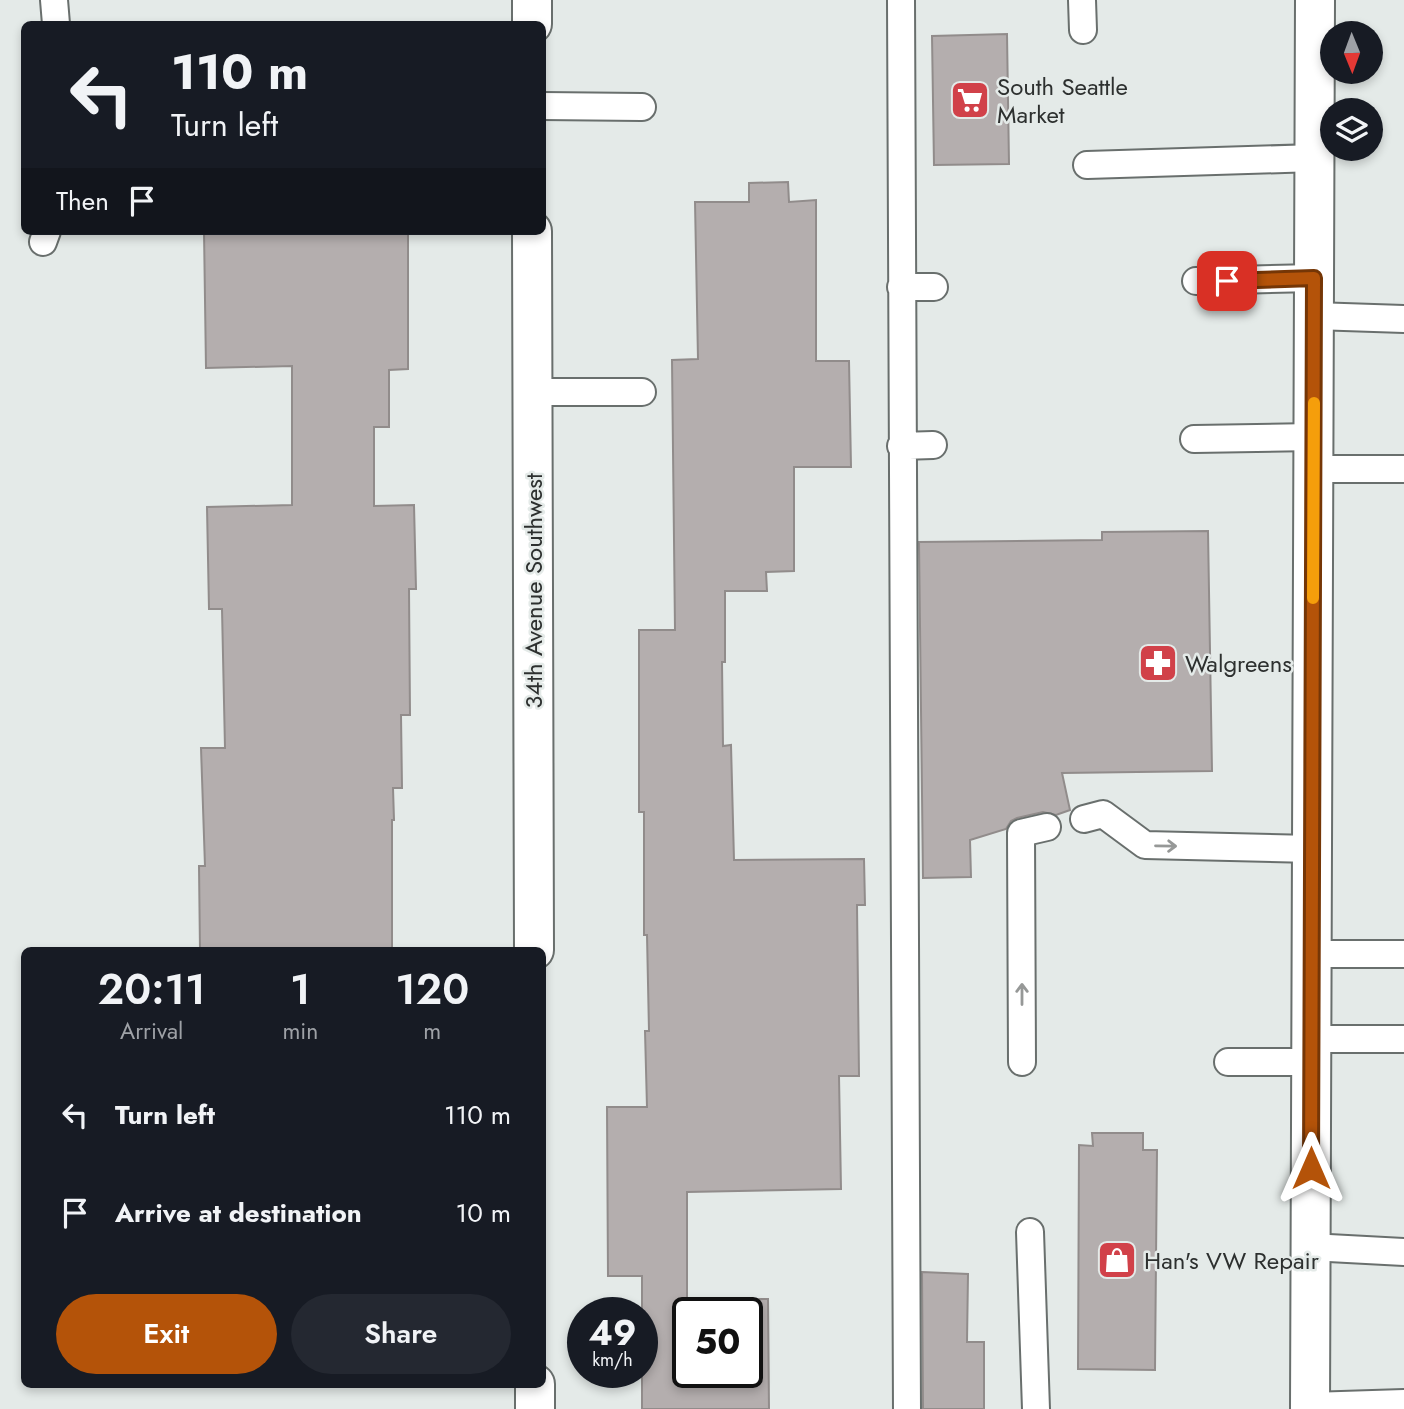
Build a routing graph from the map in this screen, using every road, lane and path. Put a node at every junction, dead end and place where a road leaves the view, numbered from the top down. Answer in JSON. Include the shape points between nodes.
{"nodes":[{"id":1,"x":54,"y":0,"type":"edge"},
{"id":2,"x":532,"y":0,"type":"edge"},
{"id":3,"x":901,"y":0,"type":"edge"},
{"id":4,"x":1082,"y":0,"type":"edge"},
{"id":5,"x":1315,"y":0,"type":"edge"},
{"id":6,"x":56,"y":21,"type":"edge"},
{"id":7,"x":532,"y":21,"type":"edge"},
{"id":8,"x":1083,"y":30,"type":"dead end"},
{"id":9,"x":546,"y":106,"type":"edge"},
{"id":10,"x":642,"y":107,"type":"dead end"},
{"id":11,"x":1315,"y":158,"type":"junction"},
{"id":12,"x":1087,"y":165,"type":"dead end"},
{"id":13,"x":532,"y":235,"type":"edge"},
{"id":14,"x":1314,"y":278,"type":"junction"},
{"id":15,"x":1196,"y":281,"type":"dead end"},
{"id":16,"x":901,"y":287,"type":"junction"},
{"id":17,"x":934,"y":287,"type":"dead end"},
{"id":18,"x":1314,"y":316,"type":"junction"},
{"id":19,"x":1404,"y":318,"type":"edge"},
{"id":20,"x":533,"y":392,"type":"junction"},
{"id":21,"x":642,"y":392,"type":"dead end"},
{"id":22,"x":1194,"y":439,"type":"dead end"},
{"id":23,"x":933,"y":445,"type":"dead end"},
{"id":24,"x":901,"y":446,"type":"junction"},
{"id":25,"x":1314,"y":453,"type":"junction"},
{"id":26,"x":1404,"y":468,"type":"edge"},
{"id":27,"x":1084,"y":819,"type":"dead end"},
{"id":28,"x":1047,"y":827,"type":"dead end"},
{"id":29,"x":1312,"y":849,"type":"junction"},
{"id":30,"x":534,"y":947,"type":"edge"},
{"id":31,"x":1312,"y":954,"type":"junction"},
{"id":32,"x":1404,"y":954,"type":"edge"},
{"id":33,"x":1404,"y":1039,"type":"edge"},
{"id":34,"x":1311,"y":1051,"type":"junction"},
{"id":35,"x":1022,"y":1062,"type":"dead end"},
{"id":36,"x":1228,"y":1062,"type":"dead end"},
{"id":37,"x":1030,"y":1232,"type":"dead end"},
{"id":38,"x":1310,"y":1247,"type":"junction"},
{"id":39,"x":1404,"y":1252,"type":"edge"},
{"id":40,"x":535,"y":1388,"type":"edge"},
{"id":41,"x":1404,"y":1403,"type":"edge"},
{"id":42,"x":1310,"y":1407,"type":"edge"},
{"id":43,"x":536,"y":1409,"type":"edge"},
{"id":44,"x":907,"y":1409,"type":"edge"},
{"id":45,"x":1036,"y":1409,"type":"edge"}],
"edges":[{"from":1,"to":6,"type":"lane"},
{"from":2,"to":7,"type":"main road"},
{"from":3,"to":16,"type":"lane"},
{"from":4,"to":8,"type":"lane"},
{"from":5,"to":11,"type":"main road"},
{"from":9,"to":10,"type":"lane"},
{"from":11,"to":12,"type":"lane"},
{"from":11,"to":14,"type":"main road"},
{"from":13,"to":20,"type":"main road","name":"34th Avenue Southwest"},
{"from":14,"to":15,"type":"lane"},
{"from":14,"to":18,"type":"main road"},
{"from":16,"to":17,"type":"lane"},
{"from":16,"to":24,"type":"lane"},
{"from":18,"to":19,"type":"lane"},
{"from":18,"to":25,"type":"main road"},
{"from":20,"to":21,"type":"lane"},
{"from":20,"to":30,"type":"main road","name":"34th Avenue Southwest"},
{"from":22,"to":25,"type":"lane"},
{"from":23,"to":24,"type":"lane"},
{"from":24,"to":44,"type":"lane"},
{"from":25,"to":26,"type":"lane"},
{"from":25,"to":29,"type":"main road"},
{"from":27,"to":29,"type":"lane","one_way":true,"via":[[1103,814],[1145,845]]},
{"from":35,"to":28,"type":"lane","one_way":true,"via":[[1021,833]]},
{"from":29,"to":31,"type":"main road"},
{"from":31,"to":32,"type":"lane"},
{"from":31,"to":34,"type":"main road"},
{"from":33,"to":34,"type":"lane"},
{"from":34,"to":36,"type":"lane"},
{"from":34,"to":38,"type":"main road"},
{"from":37,"to":45,"type":"lane"},
{"from":38,"to":39,"type":"lane"},
{"from":38,"to":42,"type":"main road"},
{"from":40,"to":43,"type":"main road"},
{"from":41,"to":42,"type":"lane"}]}
